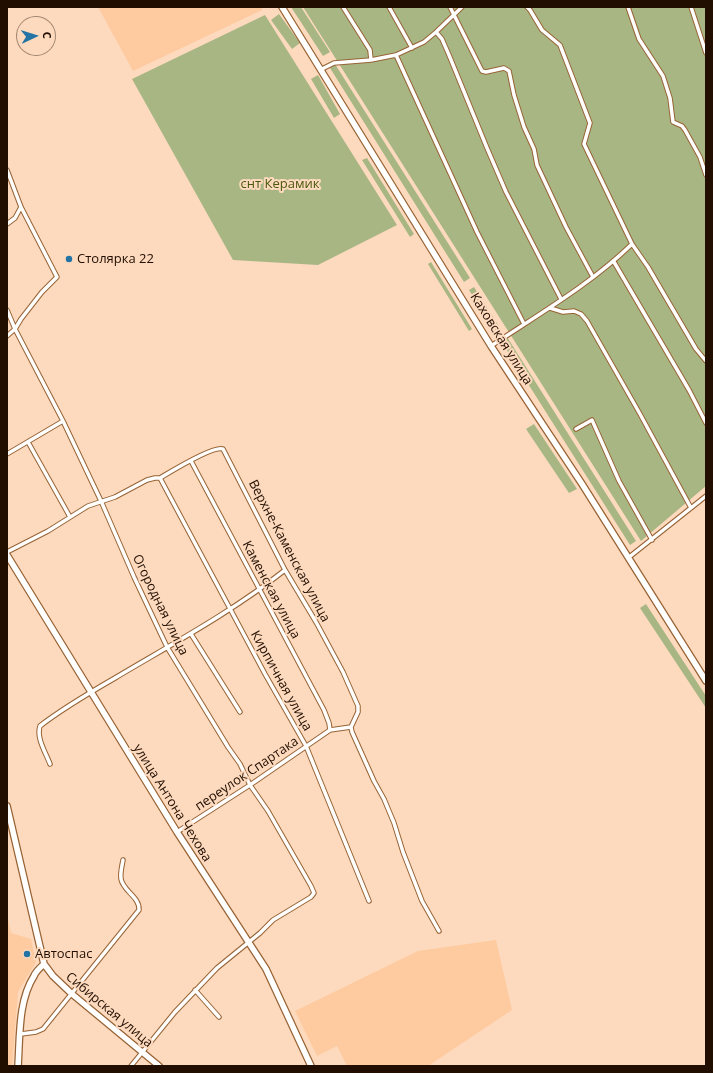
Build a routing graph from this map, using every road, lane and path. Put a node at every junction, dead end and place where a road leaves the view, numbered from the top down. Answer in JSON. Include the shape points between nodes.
{"nodes":[{"id":1,"x":282,"y":7,"type":"edge"},
{"id":2,"x":343,"y":7,"type":"edge"},
{"id":3,"x":389,"y":7,"type":"edge"},
{"id":4,"x":450,"y":7,"type":"edge"},
{"id":5,"x":462,"y":7,"type":"edge"},
{"id":6,"x":527,"y":7,"type":"edge"},
{"id":7,"x":628,"y":7,"type":"edge"},
{"id":8,"x":692,"y":7,"type":"edge"},
{"id":9,"x":454,"y":15,"type":"junction"},
{"id":10,"x":436,"y":32,"type":"junction"},
{"id":11,"x":412,"y":48,"type":"junction"},
{"id":12,"x":706,"y":53,"type":"edge"},
{"id":13,"x":396,"y":55,"type":"junction"},
{"id":14,"x":371,"y":60,"type":"junction"},
{"id":15,"x":320,"y":70,"type":"junction"},
{"id":16,"x":7,"y":170,"type":"edge"},
{"id":17,"x":706,"y":174,"type":"edge"},
{"id":18,"x":21,"y":207,"type":"junction"},
{"id":19,"x":7,"y":224,"type":"edge"},
{"id":20,"x":632,"y":244,"type":"junction"},
{"id":21,"x":614,"y":262,"type":"junction"},
{"id":22,"x":593,"y":277,"type":"junction"},
{"id":23,"x":561,"y":299,"type":"junction"},
{"id":24,"x":550,"y":308,"type":"junction"},
{"id":25,"x":7,"y":310,"type":"edge"},
{"id":26,"x":524,"y":324,"type":"junction"},
{"id":27,"x":15,"y":329,"type":"junction"},
{"id":28,"x":7,"y":336,"type":"edge"},
{"id":29,"x":491,"y":346,"type":"junction"},
{"id":30,"x":706,"y":362,"type":"edge"},
{"id":31,"x":63,"y":421,"type":"junction"},
{"id":32,"x":706,"y":423,"type":"edge"},
{"id":33,"x":576,"y":429,"type":"dead end"},
{"id":34,"x":28,"y":442,"type":"junction"},
{"id":35,"x":7,"y":454,"type":"edge"},
{"id":36,"x":191,"y":461,"type":"junction"},
{"id":37,"x":160,"y":478,"type":"junction"},
{"id":38,"x":706,"y":496,"type":"edge"},
{"id":39,"x":101,"y":501,"type":"junction"},
{"id":40,"x":691,"y":508,"type":"junction"},
{"id":41,"x":70,"y":517,"type":"junction"},
{"id":42,"x":652,"y":540,"type":"junction"},
{"id":43,"x":7,"y":553,"type":"edge"},
{"id":44,"x":628,"y":558,"type":"junction"},
{"id":45,"x":285,"y":570,"type":"junction"},
{"id":46,"x":260,"y":590,"type":"junction"},
{"id":47,"x":230,"y":609,"type":"junction"},
{"id":48,"x":191,"y":634,"type":"junction"},
{"id":49,"x":167,"y":647,"type":"junction"},
{"id":50,"x":706,"y":681,"type":"edge"},
{"id":51,"x":91,"y":693,"type":"junction"},
{"id":52,"x":240,"y":712,"type":"dead end"},
{"id":53,"x":351,"y":727,"type":"junction"},
{"id":54,"x":330,"y":730,"type":"junction"},
{"id":55,"x":306,"y":746,"type":"junction"},
{"id":56,"x":50,"y":764,"type":"dead end"},
{"id":57,"x":250,"y":785,"type":"junction"},
{"id":58,"x":7,"y":806,"type":"edge"},
{"id":59,"x":177,"y":832,"type":"junction"},
{"id":60,"x":123,"y":860,"type":"dead end"},
{"id":61,"x":369,"y":901,"type":"dead end"},
{"id":62,"x":439,"y":931,"type":"dead end"},
{"id":63,"x":249,"y":941,"type":"junction"},
{"id":64,"x":44,"y":964,"type":"junction"},
{"id":65,"x":195,"y":990,"type":"junction"},
{"id":66,"x":72,"y":994,"type":"junction"},
{"id":67,"x":219,"y":1017,"type":"dead end"},
{"id":68,"x":21,"y":1034,"type":"junction"},
{"id":69,"x":142,"y":1052,"type":"junction"},
{"id":70,"x":18,"y":1066,"type":"edge"},
{"id":71,"x":131,"y":1066,"type":"edge"},
{"id":72,"x":159,"y":1066,"type":"edge"},
{"id":73,"x":311,"y":1066,"type":"edge"}],
"edges":[{"from":1,"to":15,"type":"street","name":"Каховская улица"},
{"from":2,"to":14,"type":"street","via":[[370,50]]},
{"from":3,"to":11,"type":"street"},
{"from":4,"to":9,"type":"street"},
{"from":5,"to":9,"type":"street"},
{"from":6,"to":20,"type":"street","via":[[542,30],[560,45],[590,123],[584,144]]},
{"from":7,"to":17,"type":"street","via":[[639,39],[664,76],[670,98],[672,122],[685,130]]},
{"from":8,"to":12,"type":"street"},
{"from":9,"to":10,"type":"street"},
{"from":9,"to":22,"type":"street","via":[[482,71],[504,68],[509,71],[524,127],[534,149],[536,165]]},
{"from":10,"to":11,"type":"street"},
{"from":10,"to":23,"type":"street","via":[[442,39],[506,192]]},
{"from":11,"to":13,"type":"street"},
{"from":13,"to":14,"type":"street"},
{"from":13,"to":26,"type":"street","via":[[477,232]]},
{"from":14,"to":15,"type":"street","via":[[334,63]]},
{"from":15,"to":29,"type":"street","name":"Каховская улица"},
{"from":16,"to":18,"type":"street"},
{"from":18,"to":19,"type":"street"},
{"from":18,"to":27,"type":"street","via":[[57,278],[42,292]]},
{"from":20,"to":21,"type":"street"},
{"from":20,"to":30,"type":"street"},
{"from":21,"to":22,"type":"street"},
{"from":21,"to":32,"type":"street"},
{"from":22,"to":23,"type":"street"},
{"from":23,"to":24,"type":"street"},
{"from":24,"to":26,"type":"street"},
{"from":24,"to":40,"type":"street","via":[[563,312],[574,311],[587,321]]},
{"from":25,"to":27,"type":"street","name":"Огородная улица"},
{"from":26,"to":29,"type":"street"},
{"from":27,"to":28,"type":"street"},
{"from":27,"to":31,"type":"street","name":"Огородная улица"},
{"from":29,"to":44,"type":"street","name":"Каховская улица"},
{"from":31,"to":34,"type":"street"},
{"from":31,"to":39,"type":"street","name":"Огородная улица"},
{"from":33,"to":42,"type":"street","via":[[592,420],[619,481]]},
{"from":34,"to":35,"type":"street"},
{"from":34,"to":41,"type":"street"},
{"from":36,"to":37,"type":"street","name":"Верхне-Каменская улица"},
{"from":36,"to":45,"type":"street","name":"Верхне-Каменская улица","via":[[219,448],[224,449]]},
{"from":36,"to":46,"type":"street","name":"Каменская улица"},
{"from":37,"to":39,"type":"street","name":"Верхне-Каменская улица","via":[[147,480]]},
{"from":37,"to":47,"type":"street","name":"Кирпичная улица"},
{"from":38,"to":40,"type":"street"},
{"from":39,"to":41,"type":"street","name":"Верхне-Каменская улица"},
{"from":39,"to":49,"type":"street","name":"Огородная улица"},
{"from":40,"to":42,"type":"street"},
{"from":41,"to":43,"type":"street","name":"Верхне-Каменская улица"},
{"from":42,"to":44,"type":"street"},
{"from":43,"to":51,"type":"street","name":"улица Антона Чехова"},
{"from":44,"to":50,"type":"street","name":"Каховская улица"},
{"from":45,"to":46,"type":"street"},
{"from":45,"to":53,"type":"street","name":"Верхне-Каменская улица","via":[[316,622],[358,706]]},
{"from":46,"to":47,"type":"street"},
{"from":46,"to":54,"type":"street","name":"Каменская улица","via":[[324,710]]},
{"from":47,"to":48,"type":"street"},
{"from":47,"to":55,"type":"street","name":"Кирпичная улица"},
{"from":48,"to":49,"type":"street"},
{"from":48,"to":52,"type":"street"},
{"from":49,"to":51,"type":"street"},
{"from":49,"to":57,"type":"street","name":"Огородная улица","via":[[240,764]]},
{"from":51,"to":56,"type":"street","via":[[40,726],[41,743]]},
{"from":51,"to":59,"type":"street","name":"улица Антона Чехова"},
{"from":53,"to":54,"type":"street","name":"переулок Спартака"},
{"from":53,"to":62,"type":"street","via":[[394,822],[422,901]]},
{"from":54,"to":55,"type":"street","name":"переулок Спартака"},
{"from":55,"to":57,"type":"street","name":"переулок Спартака"},
{"from":55,"to":61,"type":"street","name":"Кирпичная улица"},
{"from":57,"to":59,"type":"street","name":"переулок Спартака"},
{"from":57,"to":63,"type":"street","name":"Огородная улица","via":[[268,811],[314,894],[276,918]]},
{"from":58,"to":64,"type":"street","name":"Сибирская улица"},
{"from":59,"to":63,"type":"street","name":"улица Антона Чехова"},
{"from":60,"to":66,"type":"street","via":[[121,881],[138,902],[139,910]]},
{"from":63,"to":65,"type":"street"},
{"from":63,"to":73,"type":"street","name":"улица Антона Чехова","via":[[274,984]]},
{"from":64,"to":66,"type":"street","name":"Сибирская улица"},
{"from":64,"to":68,"type":"street","via":[[34,974],[27,988],[22,1008]]},
{"from":65,"to":67,"type":"street"},
{"from":65,"to":69,"type":"street"},
{"from":66,"to":68,"type":"street","via":[[43,1029]]},
{"from":66,"to":69,"type":"street","name":"Сибирская улица"},
{"from":68,"to":70,"type":"street"},
{"from":69,"to":71,"type":"street"},
{"from":69,"to":72,"type":"street","name":"Сибирская улица"}]}
